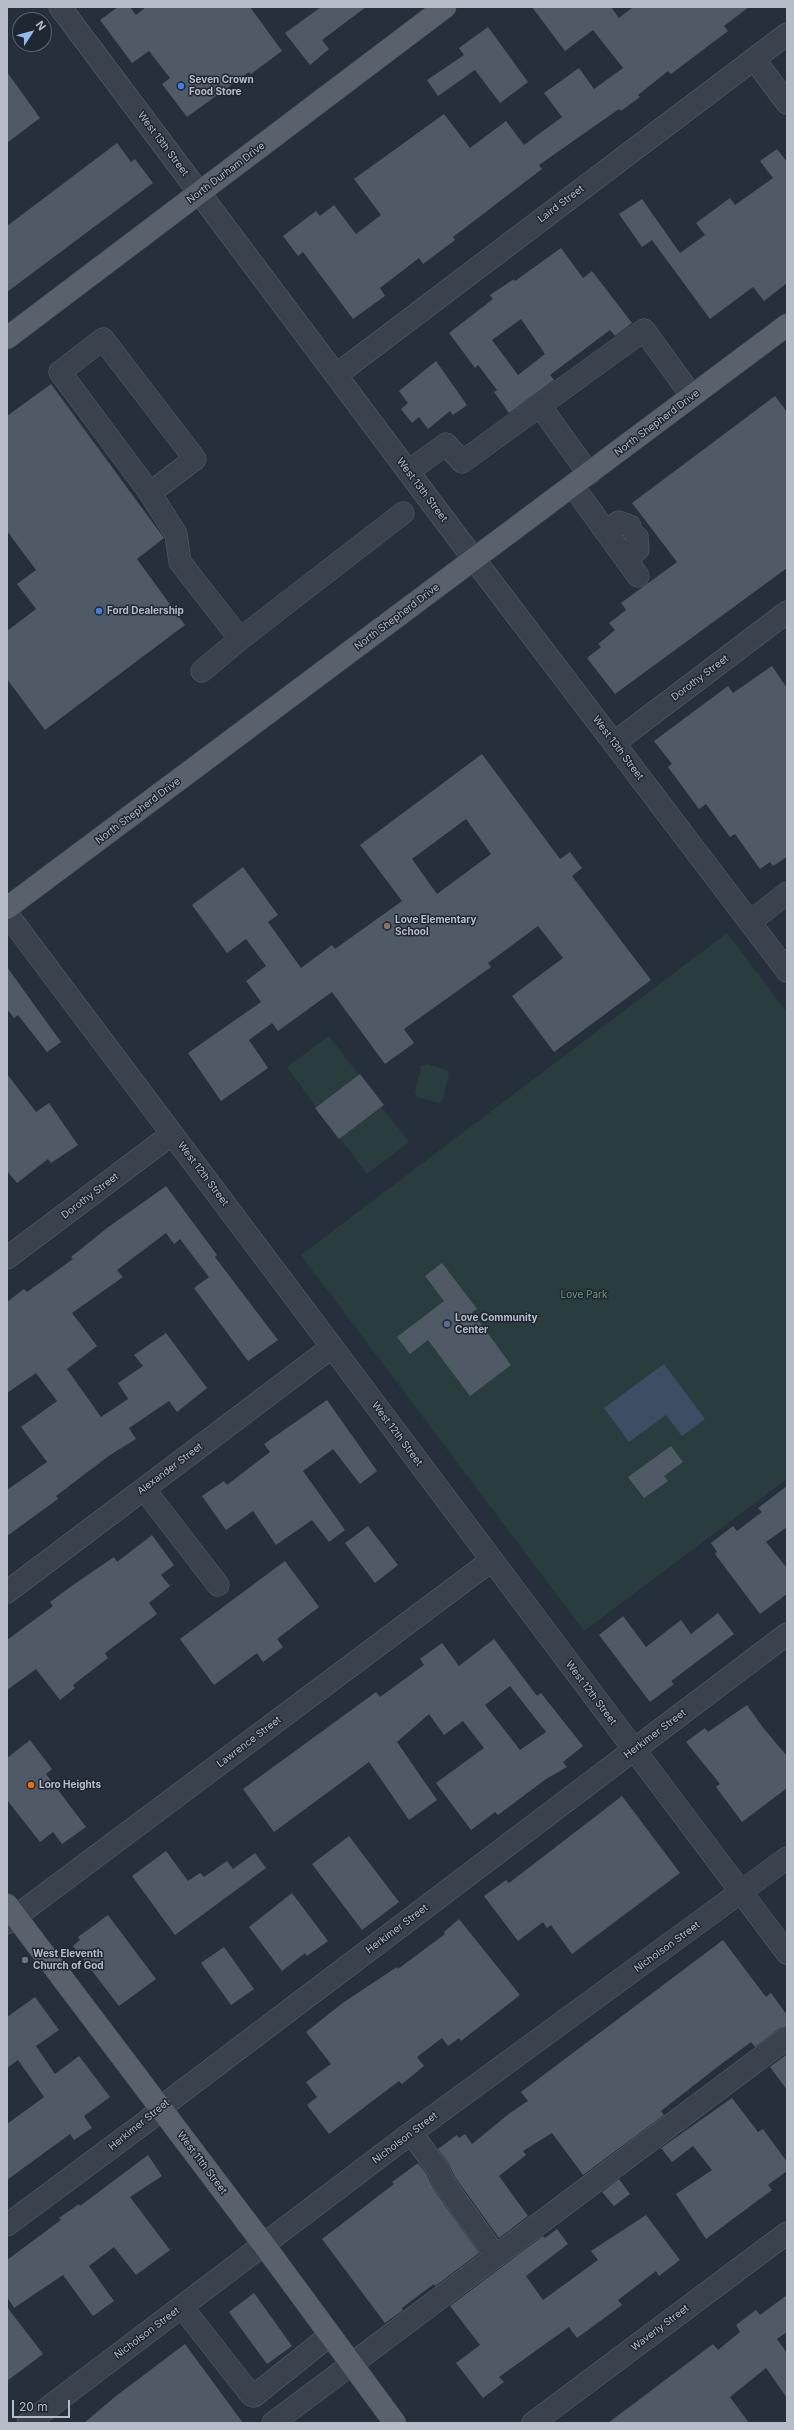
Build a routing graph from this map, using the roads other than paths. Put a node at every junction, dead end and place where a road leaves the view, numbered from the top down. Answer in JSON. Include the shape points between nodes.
{"nodes":[{"id":1,"x":67,"y":10,"type":"edge"},
{"id":2,"x":432,"y":11,"type":"edge"},
{"id":3,"x":787,"y":34,"type":"edge"},
{"id":4,"x":754,"y":59,"type":"junction"},
{"id":5,"x":787,"y":103,"type":"edge"},
{"id":6,"x":200,"y":193,"type":"junction"},
{"id":7,"x":787,"y":325,"type":"edge"},
{"id":8,"x":7,"y":338,"type":"edge"},
{"id":9,"x":336,"y":374,"type":"junction"},
{"id":10,"x":692,"y":396,"type":"junction"},
{"id":11,"x":540,"y":406,"type":"junction"},
{"id":12,"x":408,"y":472,"type":"junction"},
{"id":13,"x":581,"y":480,"type":"junction"},
{"id":14,"x":150,"y":493,"type":"junction"},
{"id":15,"x":403,"y":513,"type":"dead end"},
{"id":16,"x":605,"y":531,"type":"junction"},
{"id":17,"x":474,"y":560,"type":"junction"},
{"id":18,"x":787,"y":612,"type":"edge"},
{"id":19,"x":240,"y":639,"type":"junction"},
{"id":20,"x":202,"y":671,"type":"dead end"},
{"id":21,"x":614,"y":743,"type":"junction"},
{"id":22,"x":787,"y":893,"type":"edge"},
{"id":23,"x":7,"y":908,"type":"edge"},
{"id":24,"x":7,"y":914,"type":"edge"},
{"id":25,"x":750,"y":922,"type":"junction"},
{"id":26,"x":787,"y":971,"type":"edge"},
{"id":27,"x":172,"y":1134,"type":"junction"},
{"id":28,"x":7,"y":1258,"type":"edge"},
{"id":29,"x":332,"y":1347,"type":"junction"},
{"id":30,"x":144,"y":1489,"type":"junction"},
{"id":31,"x":492,"y":1560,"type":"junction"},
{"id":32,"x":218,"y":1584,"type":"dead end"},
{"id":33,"x":7,"y":1592,"type":"edge"},
{"id":34,"x":787,"y":1634,"type":"edge"},
{"id":35,"x":634,"y":1750,"type":"junction"},
{"id":36,"x":787,"y":1858,"type":"edge"},
{"id":37,"x":741,"y":1893,"type":"junction"},
{"id":38,"x":10,"y":1915,"type":"edge"},
{"id":39,"x":787,"y":1953,"type":"edge"},
{"id":40,"x":787,"y":2038,"type":"edge"},
{"id":41,"x":162,"y":2110,"type":"junction"},
{"id":42,"x":411,"y":2133,"type":"junction"},
{"id":43,"x":7,"y":2225,"type":"edge"},
{"id":44,"x":787,"y":2233,"type":"edge"},
{"id":45,"x":264,"y":2245,"type":"junction"},
{"id":46,"x":488,"y":2245,"type":"dead end"},
{"id":47,"x":182,"y":2307,"type":"junction"},
{"id":48,"x":329,"y":2336,"type":"junction"},
{"id":49,"x":350,"y":2364,"type":"junction"},
{"id":50,"x":28,"y":2423,"type":"edge"},
{"id":51,"x":273,"y":2423,"type":"edge"},
{"id":52,"x":395,"y":2423,"type":"edge"},
{"id":53,"x":533,"y":2423,"type":"edge"}],
"edges":[{"from":1,"to":6,"type":"street","name":"West 13th Street"},
{"from":2,"to":6,"type":"main road","name":"North Durham Drive"},
{"from":3,"to":4,"type":"street","name":"Laird Street"},
{"from":4,"to":5,"type":"street"},
{"from":4,"to":9,"type":"street","name":"Laird Street"},
{"from":6,"to":8,"type":"main road","name":"North Durham Drive"},
{"from":6,"to":9,"type":"street","name":"West 13th Street"},
{"from":7,"to":10,"type":"main road","name":"North Shepherd Drive"},
{"from":9,"to":12,"type":"street","name":"West 13th Street"},
{"from":10,"to":11,"type":"street","via":[[644,330]]},
{"from":10,"to":13,"type":"main road","name":"North Shepherd Drive"},
{"from":11,"to":12,"type":"street","via":[[462,462],[446,444]]},
{"from":11,"to":13,"type":"street"},
{"from":12,"to":17,"type":"street","name":"West 13th Street"},
{"from":13,"to":16,"type":"street"},
{"from":13,"to":17,"type":"main road","name":"North Shepherd Drive"},
{"from":14,"to":14,"type":"street","via":[[195,459],[103,339],[60,372]]},
{"from":14,"to":19,"type":"street","via":[[176,534],[180,562]]},
{"from":15,"to":19,"type":"street"},
{"from":16,"to":16,"type":"street","via":[[632,568],[638,549],[634,532],[619,522]]},
{"from":17,"to":21,"type":"street","name":"West 13th Street"},
{"from":17,"to":23,"type":"main road","name":"North Shepherd Drive"},
{"from":18,"to":21,"type":"street","name":"Dorothy Street"},
{"from":19,"to":20,"type":"street"},
{"from":21,"to":25,"type":"street","name":"West 13th Street"},
{"from":22,"to":25,"type":"street"},
{"from":24,"to":27,"type":"street","name":"West 12th Street"},
{"from":25,"to":26,"type":"street","name":"West 13th Street"},
{"from":27,"to":28,"type":"street","name":"Dorothy Street"},
{"from":27,"to":29,"type":"street","name":"West 12th Street"},
{"from":29,"to":30,"type":"street","name":"Alexander Street"},
{"from":29,"to":31,"type":"street","name":"West 12th Street"},
{"from":30,"to":32,"type":"street"},
{"from":30,"to":33,"type":"street","name":"Alexander Street"},
{"from":31,"to":35,"type":"street","name":"West 12th Street"},
{"from":31,"to":38,"type":"street","name":"Lawrence Street"},
{"from":34,"to":35,"type":"street","name":"Herkimer Street"},
{"from":35,"to":37,"type":"street","name":"West 12th Street"},
{"from":35,"to":41,"type":"street","name":"Herkimer Street","via":[[172,2099]]},
{"from":36,"to":37,"type":"street","name":"Nicholson Street"},
{"from":37,"to":39,"type":"street","name":"West 12th Street"},
{"from":37,"to":42,"type":"street","name":"Nicholson Street"},
{"from":38,"to":41,"type":"main road","name":"West 11th Street"},
{"from":40,"to":49,"type":"street"},
{"from":41,"to":43,"type":"street","name":"Herkimer Street"},
{"from":41,"to":45,"type":"main road","name":"West 11th Street"},
{"from":42,"to":45,"type":"street","name":"Nicholson Street"},
{"from":42,"to":46,"type":"street"},
{"from":44,"to":53,"type":"street","name":"Waverly Street"},
{"from":45,"to":47,"type":"street","name":"Nicholson Street"},
{"from":45,"to":48,"type":"main road","name":"West 11th Street"},
{"from":47,"to":48,"type":"street","via":[[254,2396]]},
{"from":47,"to":50,"type":"street","name":"Nicholson Street"},
{"from":48,"to":49,"type":"main road","name":"West 11th Street"},
{"from":49,"to":51,"type":"street"},
{"from":49,"to":52,"type":"main road","name":"West 11th Street"}]}
